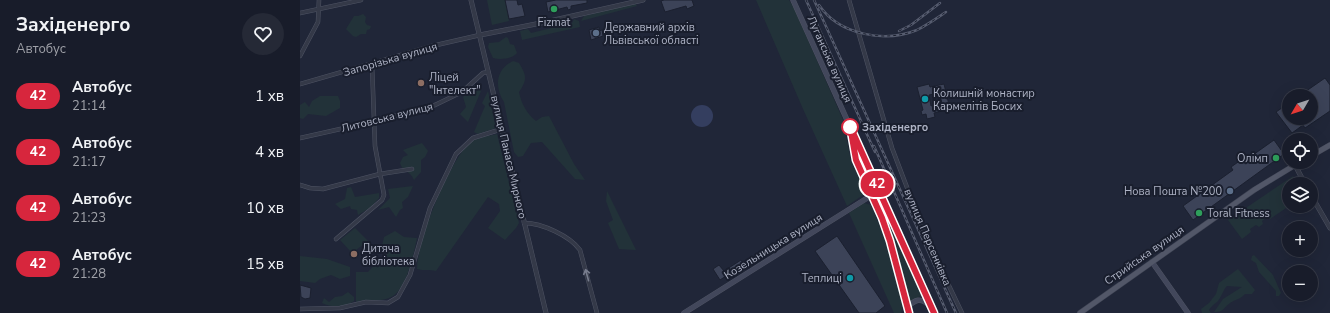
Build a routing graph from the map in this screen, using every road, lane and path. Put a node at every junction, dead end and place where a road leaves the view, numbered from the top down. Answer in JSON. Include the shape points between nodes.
{"nodes":[{"id":1,"x":319,"y":0,"type":"edge"},
{"id":2,"x":361,"y":0,"type":"edge"},
{"id":3,"x":471,"y":0,"type":"edge"},
{"id":4,"x":643,"y":0,"type":"edge"},
{"id":5,"x":793,"y":0,"type":"edge"},
{"id":6,"x":849,"y":0,"type":"edge"},
{"id":7,"x":319,"y":9,"type":"junction"},
{"id":8,"x":300,"y":13,"type":"edge"},
{"id":9,"x":480,"y":35,"type":"junction"},
{"id":10,"x":300,"y":56,"type":"edge"},
{"id":11,"x":372,"y":64,"type":"junction"},
{"id":12,"x":488,"y":72,"type":"junction"},
{"id":13,"x":300,"y":84,"type":"edge"},
{"id":14,"x":373,"y":122,"type":"junction"},
{"id":15,"x":850,"y":126,"type":"junction"},
{"id":16,"x":502,"y":129,"type":"junction"},
{"id":17,"x":300,"y":138,"type":"edge"},
{"id":18,"x":1330,"y":145,"type":"edge"},
{"id":19,"x":1318,"y":152,"type":"edge"},
{"id":20,"x":412,"y":169,"type":"dead end"},
{"id":21,"x":1289,"y":169,"type":"edge"},
{"id":22,"x":380,"y":174,"type":"junction"},
{"id":23,"x":300,"y":186,"type":"edge"},
{"id":24,"x":880,"y":190,"type":"junction"},
{"id":25,"x":871,"y":194,"type":"junction"},
{"id":26,"x":1318,"y":207,"type":"edge"},
{"id":27,"x":524,"y":224,"type":"junction"},
{"id":28,"x":1330,"y":228,"type":"edge"},
{"id":29,"x":336,"y":239,"type":"dead end"},
{"id":30,"x":1152,"y":262,"type":"junction"},
{"id":31,"x":932,"y":306,"type":"junction"},
{"id":32,"x":340,"y":308,"type":"junction"},
{"id":33,"x":691,"y":308,"type":"junction"},
{"id":34,"x":907,"y":308,"type":"junction"},
{"id":35,"x":300,"y":309,"type":"edge"},
{"id":36,"x":340,"y":313,"type":"edge"},
{"id":37,"x":546,"y":313,"type":"edge"},
{"id":38,"x":597,"y":313,"type":"edge"},
{"id":39,"x":684,"y":313,"type":"edge"},
{"id":40,"x":695,"y":313,"type":"edge"},
{"id":41,"x":909,"y":313,"type":"edge"},
{"id":42,"x":934,"y":313,"type":"edge"},
{"id":43,"x":962,"y":313,"type":"edge"},
{"id":44,"x":1080,"y":313,"type":"edge"},
{"id":45,"x":1188,"y":313,"type":"edge"}],
"edges":[{"from":1,"to":7,"type":"street"},
{"from":2,"to":7,"type":"street"},
{"from":3,"to":9,"type":"street","name":"вулиця Панаса Мирного"},
{"from":4,"to":9,"type":"street"},
{"from":5,"to":15,"type":"main road","name":"Луганська вулиця"},
{"from":6,"to":43,"type":"street","name":"вулиця Персенківка","via":[[892,148],[927,240]]},
{"from":7,"to":8,"type":"street"},
{"from":7,"to":10,"type":"street","via":[[316,27]]},
{"from":9,"to":11,"type":"street","name":"Запорізька вулиця"},
{"from":9,"to":12,"type":"street","name":"вулиця Панаса Мирного"},
{"from":11,"to":13,"type":"street","name":"Запорізька вулиця"},
{"from":11,"to":14,"type":"street"},
{"from":12,"to":14,"type":"street","name":"Литовська вулиця","via":[[483,73],[462,92],[435,105]]},
{"from":12,"to":16,"type":"street","name":"вулиця Панаса Мирного"},
{"from":14,"to":17,"type":"street","name":"Литовська вулиця"},
{"from":14,"to":22,"type":"street"},
{"from":15,"to":24,"type":"main road","name":"Луганська вулиця"},
{"from":15,"to":25,"type":"main road","name":"Луганська вулиця","via":[[856,160]]},
{"from":16,"to":27,"type":"street","name":"вулиця Панаса Мирного"},
{"from":16,"to":32,"type":"street","via":[[472,138],[456,154],[430,208],[410,275],[398,297],[388,302],[366,302]]},
{"from":18,"to":19,"type":"main road"},
{"from":20,"to":22,"type":"street"},
{"from":21,"to":30,"type":"main road","name":"Стрийська вулиця"},
{"from":22,"to":23,"type":"street","via":[[323,189]]},
{"from":22,"to":29,"type":"street","via":[[384,198]]},
{"from":24,"to":25,"type":"main road","name":"Козельницька вулиця"},
{"from":24,"to":31,"type":"main road","name":"Луганська вулиця"},
{"from":25,"to":33,"type":"main road","name":"Козельницька вулиця"},
{"from":25,"to":34,"type":"main road","name":"Луганська вулиця","via":[[890,241]]},
{"from":26,"to":28,"type":"street"},
{"from":27,"to":37,"type":"street","name":"вулиця Панаса Мирного"},
{"from":38,"to":27,"type":"street","one_way":true,"via":[[584,262],[576,244],[549,228]]},
{"from":30,"to":44,"type":"main road","name":"Стрийська вулиця"},
{"from":30,"to":45,"type":"main road"},
{"from":31,"to":34,"type":"main road","via":[[918,299]]},
{"from":31,"to":42,"type":"main road","name":"Луганська вулиця"},
{"from":32,"to":35,"type":"street"},
{"from":32,"to":36,"type":"street"},
{"from":33,"to":39,"type":"main road","name":"Козельницька вулиця"},
{"from":33,"to":40,"type":"street"},
{"from":34,"to":41,"type":"main road","name":"Луганська вулиця"}]}
